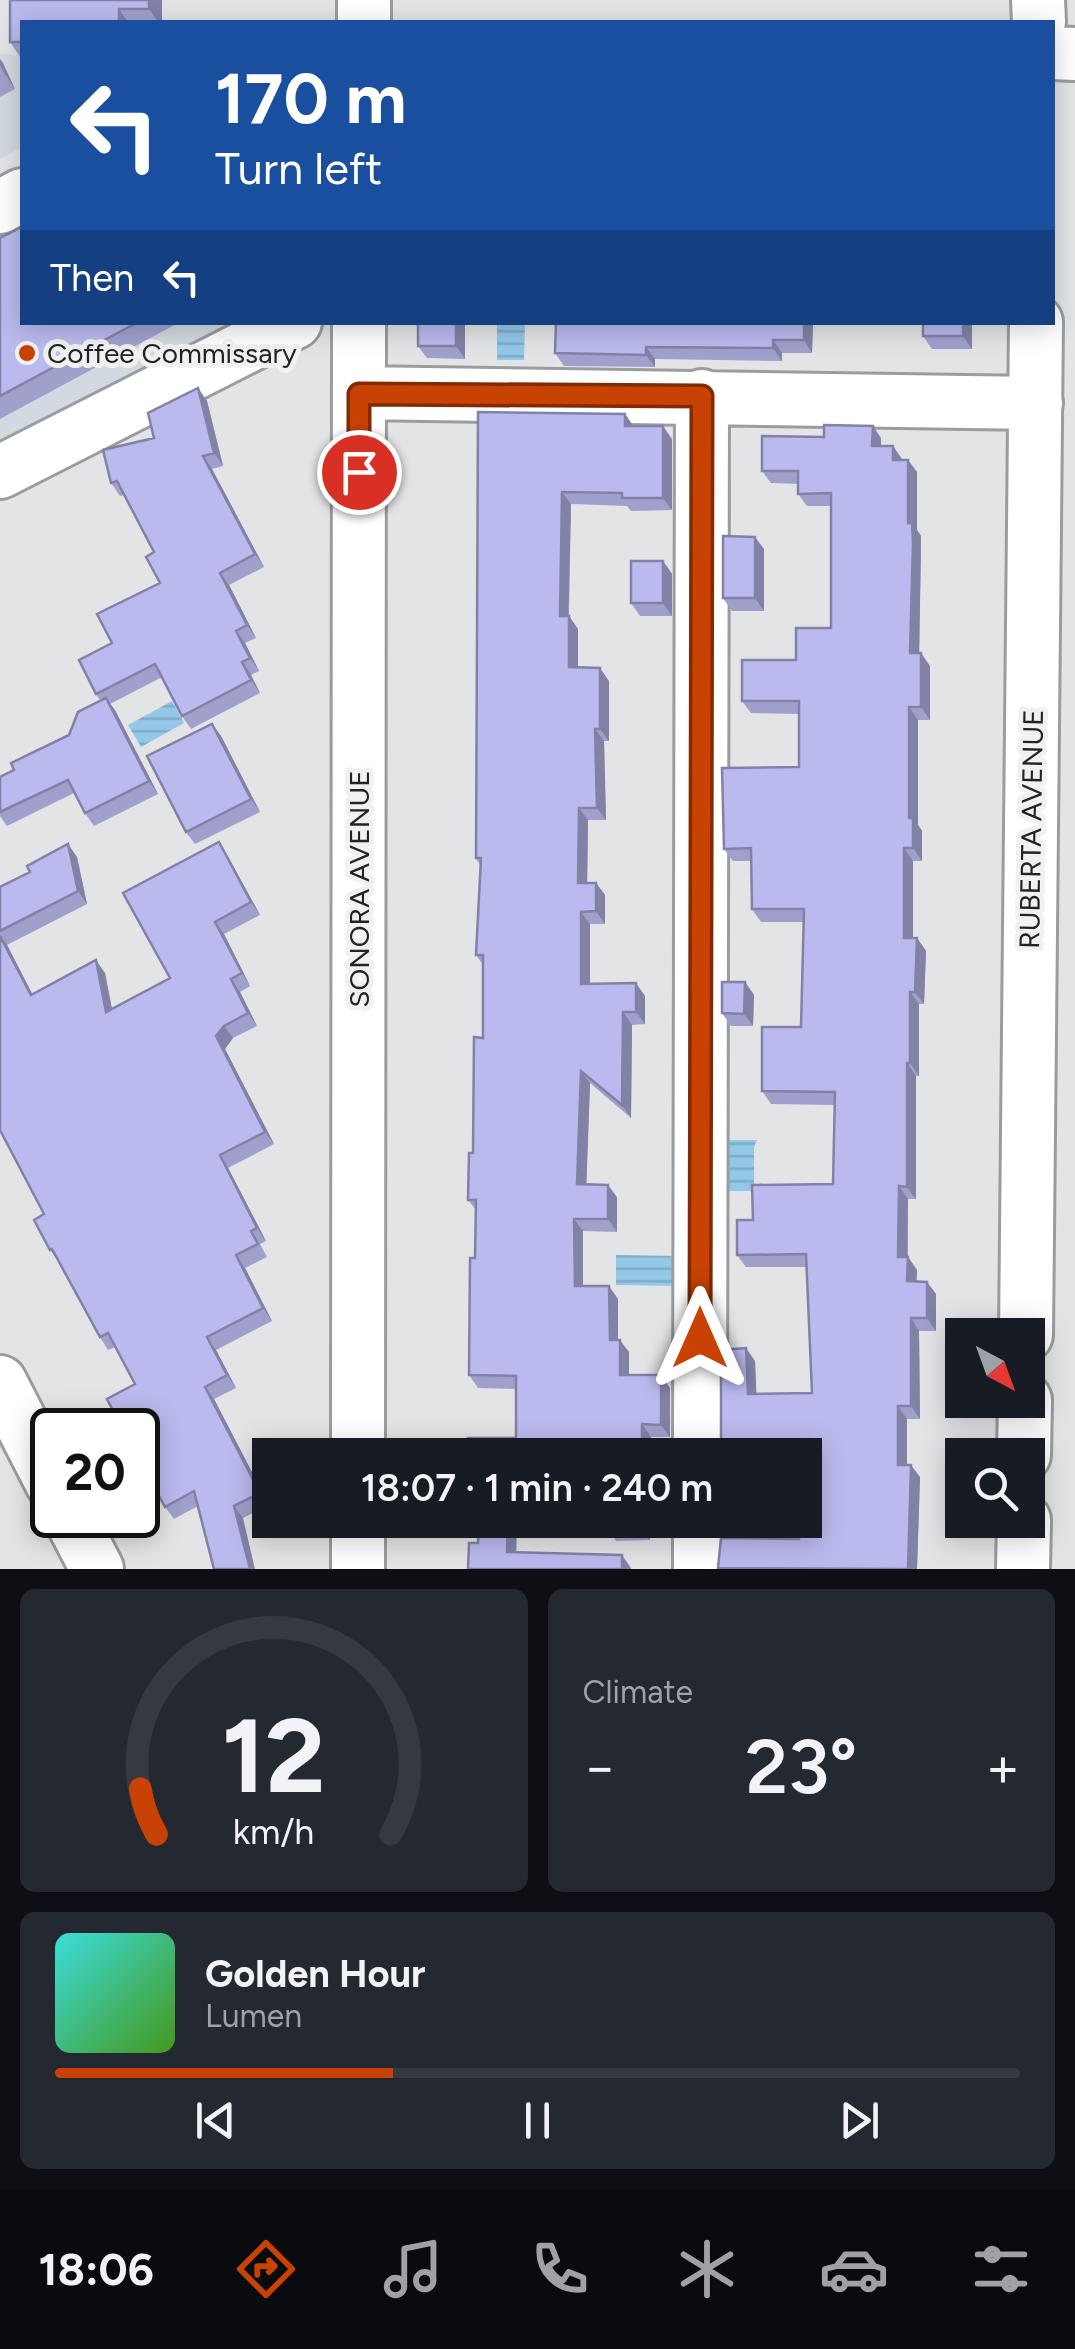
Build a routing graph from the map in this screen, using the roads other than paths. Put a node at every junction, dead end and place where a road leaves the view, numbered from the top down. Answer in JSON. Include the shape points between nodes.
{"nodes":[{"id":1,"x":289,"y":325,"type":"edge"},
{"id":2,"x":359,"y":325,"type":"edge"},
{"id":3,"x":1036,"y":325,"type":"edge"},
{"id":4,"x":359,"y":394,"type":"junction"},
{"id":5,"x":702,"y":396,"type":"junction"},
{"id":6,"x":1036,"y":403,"type":"junction"},
{"id":7,"x":0,"y":472,"type":"edge"},
{"id":8,"x":1026,"y":1318,"type":"edge"},
{"id":9,"x":0,"y":1382,"type":"edge"},
{"id":10,"x":358,"y":1438,"type":"edge"},
{"id":11,"x":700,"y":1438,"type":"edge"},
{"id":12,"x":29,"y":1468,"type":"edge"},
{"id":13,"x":81,"y":1538,"type":"edge"},
{"id":14,"x":358,"y":1538,"type":"edge"},
{"id":15,"x":700,"y":1538,"type":"edge"},
{"id":16,"x":1024,"y":1538,"type":"edge"},
{"id":17,"x":97,"y":1569,"type":"edge"},
{"id":18,"x":358,"y":1569,"type":"edge"},
{"id":19,"x":700,"y":1569,"type":"edge"},
{"id":20,"x":1023,"y":1569,"type":"edge"}],
"edges":[{"from":1,"to":7,"type":"street"},
{"from":2,"to":4,"type":"street","name":"SONORA AVENUE"},
{"from":3,"to":6,"type":"street","name":"RUBERTA AVENUE"},
{"from":4,"to":5,"type":"street"},
{"from":4,"to":10,"type":"street","name":"SONORA AVENUE"},
{"from":5,"to":6,"type":"street"},
{"from":5,"to":11,"type":"street"},
{"from":6,"to":8,"type":"street","name":"RUBERTA AVENUE"},
{"from":9,"to":12,"type":"street"},
{"from":13,"to":17,"type":"street"},
{"from":14,"to":18,"type":"street"},
{"from":15,"to":19,"type":"street"},
{"from":16,"to":20,"type":"street"}]}
